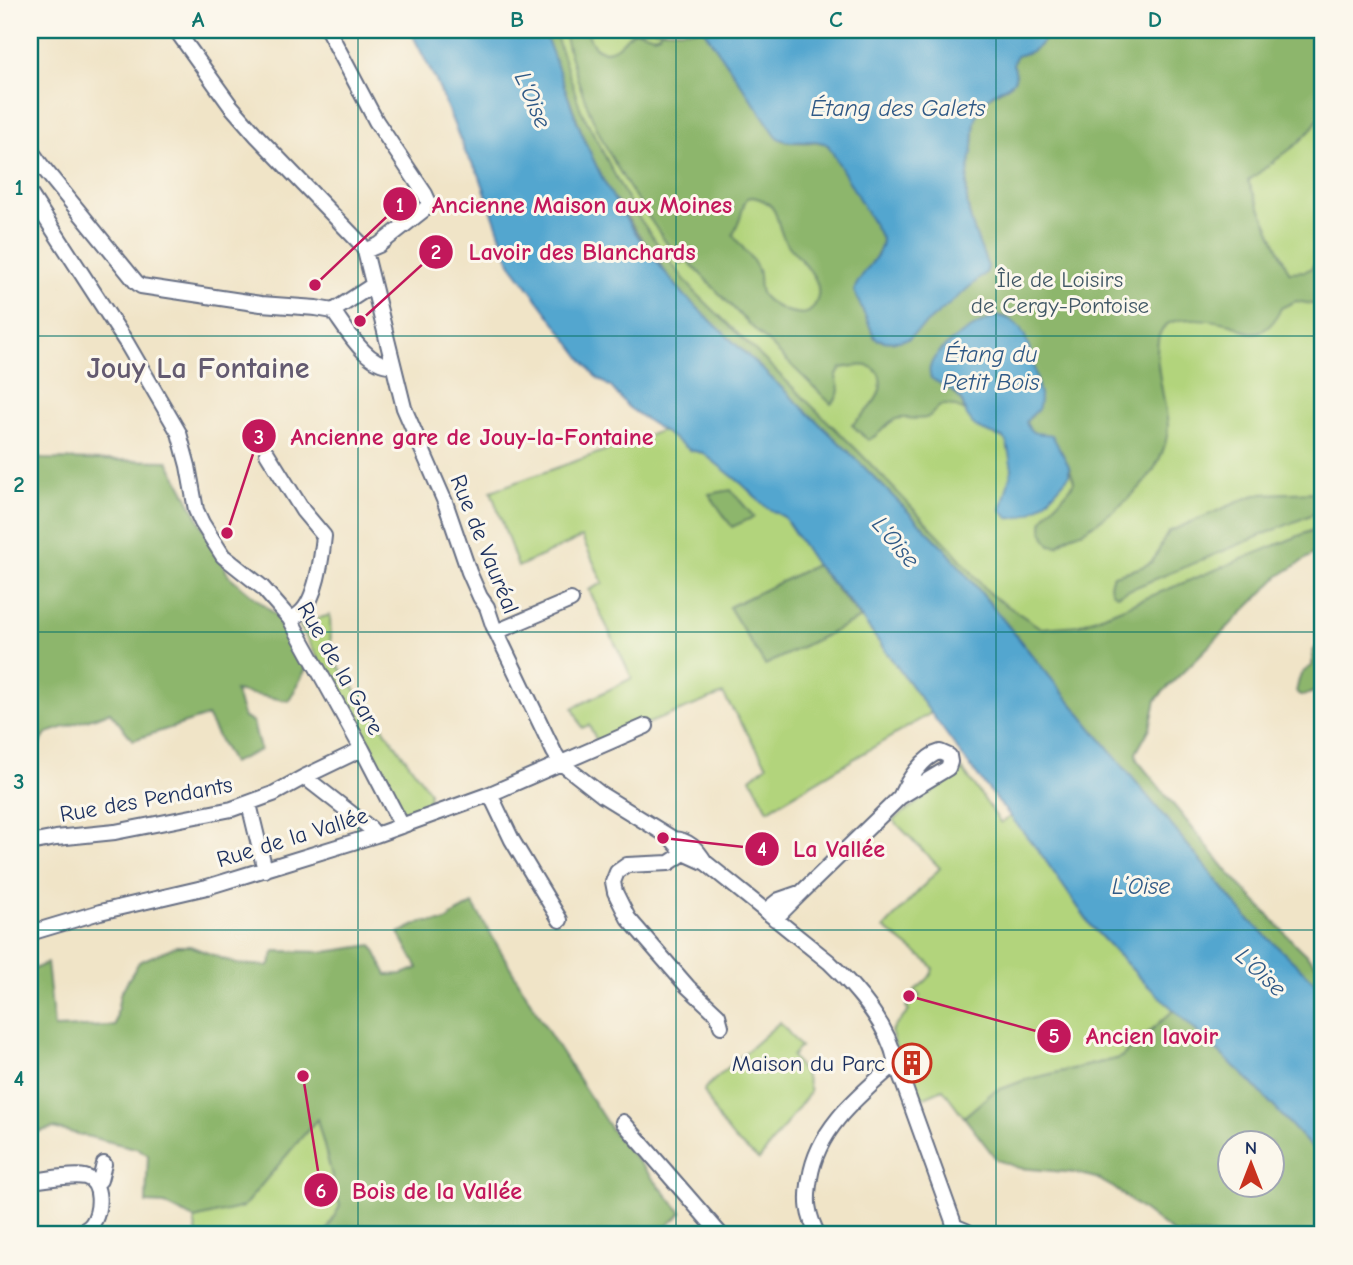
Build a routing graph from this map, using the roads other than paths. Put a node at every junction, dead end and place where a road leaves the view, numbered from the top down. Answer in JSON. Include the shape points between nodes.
{"nodes":[{"id":1,"x":176,"y":30,"type":"edge"},
{"id":2,"x":328,"y":30,"type":"edge"},
{"id":3,"x":30,"y":149,"type":"edge"},
{"id":4,"x":30,"y":194,"type":"edge"},
{"id":5,"x":365,"y":251,"type":"junction"},
{"id":6,"x":373,"y":285,"type":"junction"},
{"id":7,"x":333,"y":311,"type":"junction"},
{"id":8,"x":393,"y":365,"type":"junction"},
{"id":9,"x":268,"y":453,"type":"dead end"},
{"id":10,"x":571,"y":600,"type":"dead end"},
{"id":11,"x":289,"y":619,"type":"junction"},
{"id":12,"x":496,"y":632,"type":"junction"},
{"id":13,"x":646,"y":726,"type":"dead end"},
{"id":14,"x":362,"y":749,"type":"junction"},
{"id":15,"x":561,"y":763,"type":"junction"},
{"id":16,"x":306,"y":776,"type":"junction"},
{"id":17,"x":490,"y":794,"type":"junction"},
{"id":18,"x":900,"y":797,"type":"dead end"},
{"id":19,"x":249,"y":804,"type":"junction"},
{"id":20,"x":402,"y":826,"type":"junction"},
{"id":21,"x":376,"y":835,"type":"junction"},
{"id":22,"x":673,"y":839,"type":"junction"},
{"id":23,"x":30,"y":843,"type":"edge"},
{"id":24,"x":684,"y":853,"type":"junction"},
{"id":25,"x":706,"y":863,"type":"junction"},
{"id":26,"x":265,"y":870,"type":"junction"},
{"id":27,"x":770,"y":915,"type":"junction"},
{"id":28,"x":560,"y":920,"type":"dead end"},
{"id":29,"x":30,"y":933,"type":"edge"},
{"id":30,"x":721,"y":1026,"type":"dead end"},
{"id":31,"x":896,"y":1063,"type":"junction"},
{"id":32,"x":623,"y":1122,"type":"dead end"},
{"id":33,"x":104,"y":1164,"type":"dead end"},
{"id":34,"x":30,"y":1181,"type":"edge"},
{"id":35,"x":96,"y":1185,"type":"junction"},
{"id":36,"x":955,"y":1231,"type":"edge"},
{"id":37,"x":74,"y":1235,"type":"edge"},
{"id":38,"x":721,"y":1235,"type":"edge"},
{"id":39,"x":818,"y":1235,"type":"edge"},
{"id":40,"x":973,"y":1235,"type":"edge"}],
"edges":[{"from":1,"to":5,"type":"street","name":"Rue de Vauréal","via":[[230,105]]},
{"from":2,"to":5,"type":"street","via":[[376,121],[430,205]]},
{"from":3,"to":7,"type":"street","via":[[141,286]]},
{"from":4,"to":11,"type":"street","name":"Rue de la Gare","via":[[126,342],[178,433],[202,523],[223,556],[262,587]]},
{"from":5,"to":6,"type":"street","name":"Rue de Vauréal"},
{"from":6,"to":7,"type":"street"},
{"from":6,"to":8,"type":"street","name":"Rue de Vauréal"},
{"from":7,"to":8,"type":"street","via":[[364,352],[374,361]]},
{"from":8,"to":12,"type":"street","name":"Rue de Vauréal","via":[[404,408]]},
{"from":9,"to":11,"type":"street","via":[[324,536],[308,603]]},
{"from":10,"to":12,"type":"street"},
{"from":11,"to":14,"type":"street","name":"Rue de la Gare"},
{"from":12,"to":15,"type":"street","name":"Rue de Vauréal"},
{"from":13,"to":15,"type":"street","name":"Rue de la Vallée"},
{"from":14,"to":16,"type":"street","name":"Rue des Pendants"},
{"from":14,"to":20,"type":"street","name":"Rue de la Gare"},
{"from":15,"to":17,"type":"street","name":"Rue de la Vallée"},
{"from":15,"to":22,"type":"street"},
{"from":16,"to":19,"type":"street","name":"Rue des Pendants"},
{"from":16,"to":21,"type":"street"},
{"from":17,"to":20,"type":"street","name":"Rue de la Vallée"},
{"from":17,"to":28,"type":"street"},
{"from":18,"to":27,"type":"street","via":[[802,892]]},
{"from":19,"to":23,"type":"street","name":"Rue des Pendants","via":[[115,832]]},
{"from":19,"to":26,"type":"street"},
{"from":20,"to":21,"type":"street","name":"Rue de la Vallée"},
{"from":21,"to":26,"type":"street","name":"Rue de la Vallée"},
{"from":22,"to":24,"type":"street"},
{"from":22,"to":25,"type":"street","via":[[695,847]]},
{"from":24,"to":25,"type":"street"},
{"from":24,"to":30,"type":"street","via":[[669,863],[627,865],[615,876],[614,887],[628,918],[718,1015]]},
{"from":25,"to":27,"type":"street"},
{"from":26,"to":29,"type":"street","name":"Rue de la Vallée"},
{"from":27,"to":31,"type":"street","via":[[846,979],[886,1034]]},
{"from":31,"to":36,"type":"street"},
{"from":31,"to":39,"type":"street","via":[[844,1111],[819,1148],[807,1202]]},
{"from":32,"to":38,"type":"street"},
{"from":33,"to":35,"type":"street"},
{"from":34,"to":35,"type":"street","via":[[84,1176]]},
{"from":35,"to":37,"type":"street","via":[[95,1220]]},
{"from":36,"to":40,"type":"street"}]}
